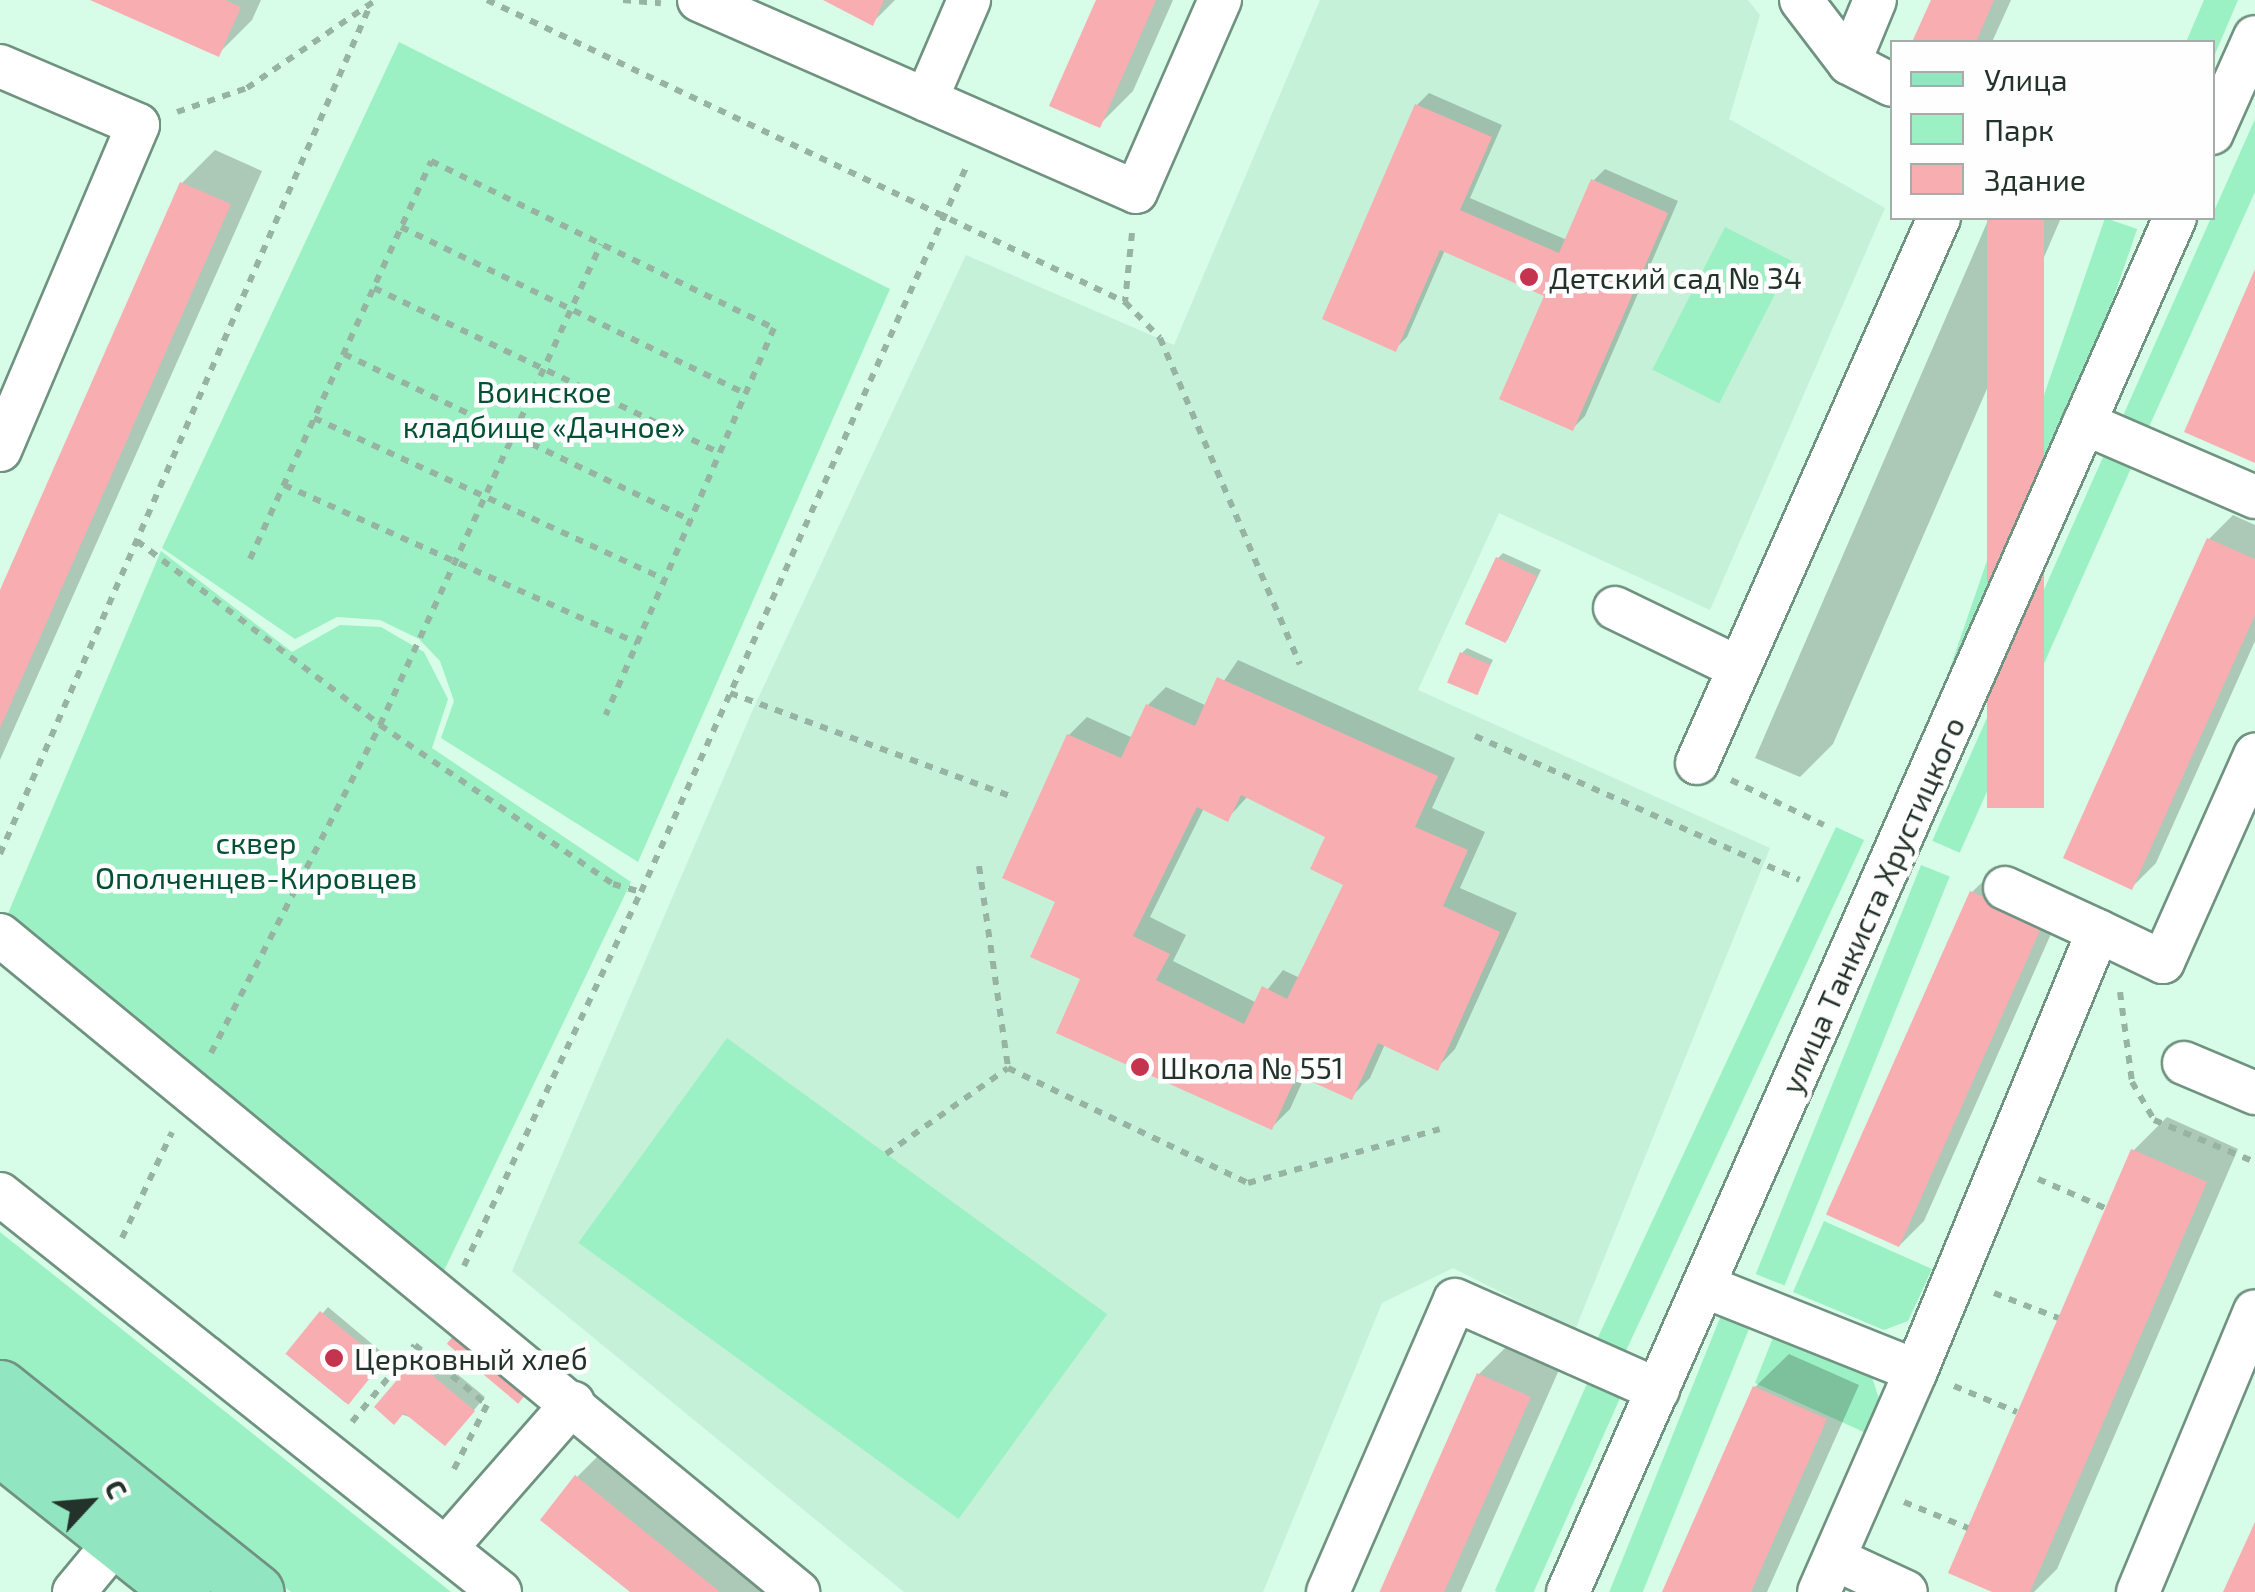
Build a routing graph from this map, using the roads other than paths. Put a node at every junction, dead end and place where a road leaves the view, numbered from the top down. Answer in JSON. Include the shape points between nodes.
{"nodes":[{"id":1,"x":970,"y":0,"type":"edge"},
{"id":2,"x":1220,"y":0,"type":"edge"},
{"id":3,"x":1801,"y":0,"type":"edge"},
{"id":4,"x":1875,"y":0,"type":"edge"},
{"id":5,"x":711,"y":2,"type":"edge"},
{"id":6,"x":2252,"y":49,"type":"edge"},
{"id":7,"x":1849,"y":63,"type":"junction"},
{"id":8,"x":0,"y":66,"type":"edge"},
{"id":9,"x":1890,"y":84,"type":"edge"},
{"id":10,"x":926,"y":100,"type":"junction"},
{"id":11,"x":2215,"y":127,"type":"edge"},
{"id":12,"x":1938,"y":220,"type":"edge"},
{"id":13,"x":2174,"y":220,"type":"edge"},
{"id":14,"x":2084,"y":423,"type":"junction"},
{"id":15,"x":0,"y":450,"type":"edge"},
{"id":16,"x":2255,"y":497,"type":"edge"},
{"id":17,"x":1615,"y":608,"type":"dead end"},
{"id":18,"x":1737,"y":667,"type":"junction"},
{"id":19,"x":2255,"y":755,"type":"edge"},
{"id":20,"x":1697,"y":763,"type":"road end"},
{"id":21,"x":2246,"y":801,"type":"edge"},
{"id":22,"x":2006,"y":888,"type":"dead end"},
{"id":23,"x":2098,"y":930,"type":"junction"},
{"id":24,"x":0,"y":935,"type":"edge"},
{"id":25,"x":2184,"y":1063,"type":"dead end"},
{"id":26,"x":2255,"y":1093,"type":"edge"},
{"id":27,"x":0,"y":1194,"type":"edge"},
{"id":28,"x":1704,"y":1286,"type":"junction"},
{"id":29,"x":2255,"y":1311,"type":"edge"},
{"id":30,"x":1916,"y":1371,"type":"junction"},
{"id":31,"x":0,"y":1388,"type":"edge"},
{"id":32,"x":1658,"y":1390,"type":"junction"},
{"id":33,"x":574,"y":1404,"type":"junction"},
{"id":34,"x":0,"y":1446,"type":"edge"},
{"id":35,"x":117,"y":1540,"type":"junction"},
{"id":36,"x":446,"y":1548,"type":"junction"},
{"id":37,"x":1827,"y":1576,"type":"edge"},
{"id":38,"x":74,"y":1592,"type":"edge"},
{"id":39,"x":182,"y":1592,"type":"edge"},
{"id":40,"x":256,"y":1592,"type":"edge"},
{"id":41,"x":500,"y":1592,"type":"edge"},
{"id":42,"x":798,"y":1592,"type":"edge"},
{"id":43,"x":1328,"y":1592,"type":"edge"},
{"id":44,"x":1568,"y":1592,"type":"edge"},
{"id":45,"x":1906,"y":1592,"type":"edge"},
{"id":46,"x":2138,"y":1592,"type":"edge"}],
"edges":[{"from":1,"to":10,"type":"street"},
{"from":2,"to":10,"type":"street","via":[[1136,192]]},
{"from":3,"to":7,"type":"street"},
{"from":4,"to":7,"type":"street"},
{"from":5,"to":10,"type":"street"},
{"from":6,"to":11,"type":"street"},
{"from":7,"to":9,"type":"street"},
{"from":8,"to":15,"type":"street","via":[[138,125]]},
{"from":12,"to":18,"type":"street"},
{"from":13,"to":14,"type":"street","name":"улица Танкиста Хрустицкого"},
{"from":14,"to":16,"type":"street"},
{"from":14,"to":28,"type":"street","name":"улица Танкиста Хрустицкого"},
{"from":17,"to":18,"type":"street"},
{"from":18,"to":20,"type":"street"},
{"from":19,"to":21,"type":"street"},
{"from":21,"to":23,"type":"street","via":[[2163,962]]},
{"from":22,"to":23,"type":"street"},
{"from":23,"to":30,"type":"street"},
{"from":24,"to":33,"type":"street"},
{"from":25,"to":26,"type":"street"},
{"from":27,"to":36,"type":"street"},
{"from":28,"to":30,"type":"street"},
{"from":28,"to":32,"type":"street","name":"улица Танкиста Хрустицкого"},
{"from":29,"to":46,"type":"street"},
{"from":30,"to":37,"type":"street"},
{"from":31,"to":40,"type":"main road"},
{"from":32,"to":43,"type":"street","via":[[1455,1300]]},
{"from":32,"to":44,"type":"street","name":"улица Танкиста Хрустицкого"},
{"from":33,"to":36,"type":"street"},
{"from":33,"to":42,"type":"street"},
{"from":34,"to":35,"type":"main road"},
{"from":35,"to":38,"type":"street"},
{"from":35,"to":39,"type":"main road"},
{"from":36,"to":41,"type":"street"},
{"from":37,"to":45,"type":"street"}]}
